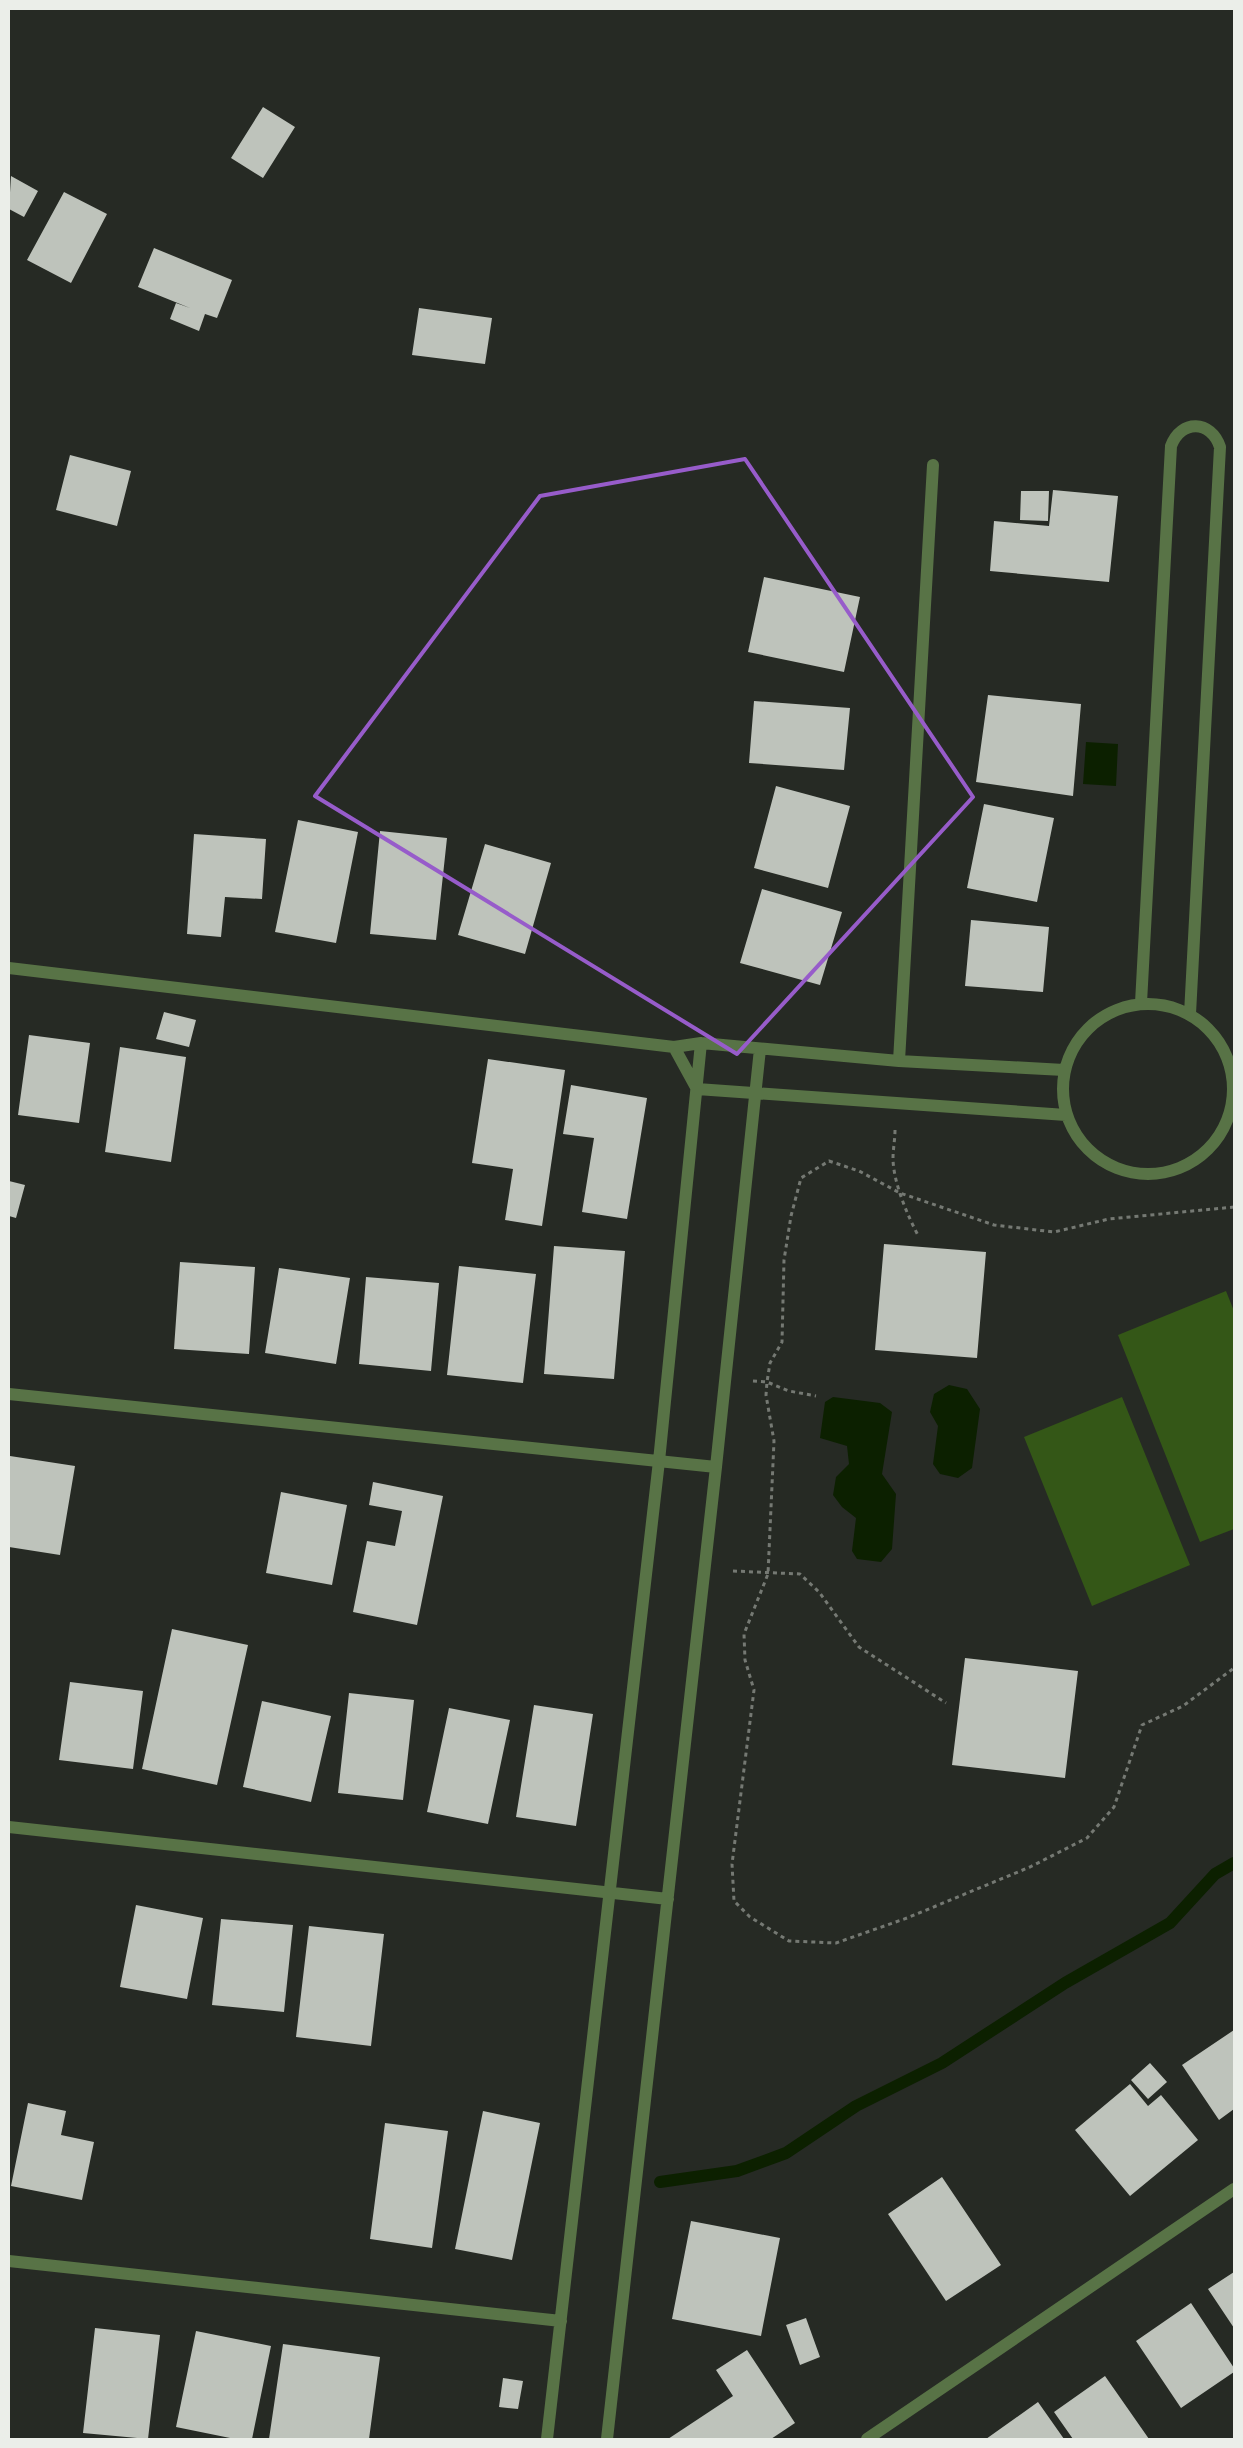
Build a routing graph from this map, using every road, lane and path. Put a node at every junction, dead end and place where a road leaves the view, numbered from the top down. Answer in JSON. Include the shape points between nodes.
{"nodes":[{"id":1,"x":932,"y":465,"type":"dead end"},
{"id":2,"x":9,"y":968,"type":"edge"},
{"id":3,"x":1141,"y":1003,"type":"junction"},
{"id":4,"x":1190,"y":1014,"type":"junction"},
{"id":5,"x":701,"y":1044,"type":"junction"},
{"id":6,"x":674,"y":1047,"type":"junction"},
{"id":7,"x":760,"y":1049,"type":"junction"},
{"id":8,"x":899,"y":1061,"type":"junction"},
{"id":9,"x":1064,"y":1070,"type":"junction"},
{"id":10,"x":697,"y":1089,"type":"junction"},
{"id":11,"x":755,"y":1092,"type":"junction"},
{"id":12,"x":1234,"y":1099,"type":"edge"},
{"id":13,"x":898,"y":1102,"type":"junction"},
{"id":14,"x":1066,"y":1115,"type":"junction"},
{"id":15,"x":900,"y":1193,"type":"junction"},
{"id":16,"x":1234,"y":1207,"type":"edge"},
{"id":17,"x":919,"y":1237,"type":"dead end"},
{"id":18,"x":725,"y":1379,"type":"junction"},
{"id":19,"x":767,"y":1382,"type":"junction"},
{"id":20,"x":9,"y":1394,"type":"edge"},
{"id":21,"x":816,"y":1396,"type":"dead end"},
{"id":22,"x":659,"y":1461,"type":"junction"},
{"id":23,"x":716,"y":1467,"type":"junction"},
{"id":24,"x":705,"y":1569,"type":"junction"},
{"id":25,"x":768,"y":1574,"type":"junction"},
{"id":26,"x":1234,"y":1668,"type":"edge"},
{"id":27,"x":946,"y":1703,"type":"dead end"},
{"id":28,"x":9,"y":1827,"type":"edge"},
{"id":29,"x":610,"y":1893,"type":"junction"},
{"id":30,"x":668,"y":1899,"type":"junction"},
{"id":31,"x":1234,"y":2189,"type":"edge"},
{"id":32,"x":9,"y":2261,"type":"edge"},
{"id":33,"x":561,"y":2321,"type":"junction"},
{"id":34,"x":547,"y":2439,"type":"edge"},
{"id":35,"x":607,"y":2439,"type":"edge"},
{"id":36,"x":867,"y":2439,"type":"edge"}],
"edges":[{"from":1,"to":8,"type":"street"},
{"from":2,"to":6,"type":"street"},
{"from":3,"to":4,"type":"street","via":[[1166,1005]]},
{"from":3,"to":4,"type":"street","via":[[1171,446],[1178,432],[1192,426],[1207,429],[1220,447]]},
{"from":3,"to":9,"type":"street","via":[[1115,1010],[1092,1025],[1075,1045]]},
{"from":4,"to":12,"type":"street","via":[[1215,1036],[1230,1066]]},
{"from":5,"to":6,"type":"street"},
{"from":5,"to":7,"type":"street"},
{"from":5,"to":10,"type":"street"},
{"from":6,"to":10,"type":"street"},
{"from":7,"to":8,"type":"street"},
{"from":7,"to":11,"type":"street"},
{"from":8,"to":9,"type":"street"},
{"from":9,"to":14,"type":"street","via":[[1062,1093]]},
{"from":10,"to":11,"type":"street"},
{"from":10,"to":22,"type":"street"},
{"from":11,"to":13,"type":"street"},
{"from":11,"to":18,"type":"street"},
{"from":12,"to":14,"type":"street","via":[[1223,1131],[1201,1156],[1172,1171],[1139,1175],[1107,1165],[1081,1144]]},
{"from":13,"to":14,"type":"street"},
{"from":13,"to":15,"type":"path","via":[[893,1160]]},
{"from":15,"to":16,"type":"path","via":[[994,1225],[1054,1232],[1109,1219]]},
{"from":15,"to":17,"type":"path"},
{"from":15,"to":19,"type":"path","via":[[858,1171],[829,1161],[801,1178],[784,1260],[782,1342],[770,1363]]},
{"from":18,"to":19,"type":"path"},
{"from":18,"to":23,"type":"street"},
{"from":19,"to":21,"type":"path","via":[[789,1391]]},
{"from":19,"to":25,"type":"path","via":[[766,1395],[774,1441]]},
{"from":20,"to":22,"type":"street"},
{"from":22,"to":23,"type":"street"},
{"from":22,"to":29,"type":"street"},
{"from":23,"to":24,"type":"street"},
{"from":24,"to":25,"type":"path"},
{"from":24,"to":30,"type":"street"},
{"from":25,"to":26,"type":"path","via":[[744,1634],[745,1660],[754,1690],[732,1864],[734,1901],[750,1918],[790,1940],[836,1943],[907,1918],[1030,1867],[1087,1838],[1114,1807],[1142,1725],[1183,1706]]},
{"from":25,"to":27,"type":"path","via":[[800,1574],[818,1592],[859,1647]]},
{"from":28,"to":29,"type":"street"},
{"from":29,"to":30,"type":"street"},
{"from":29,"to":33,"type":"street"},
{"from":30,"to":35,"type":"street"},
{"from":31,"to":36,"type":"street"},
{"from":32,"to":33,"type":"street"},
{"from":33,"to":34,"type":"street"}]}
